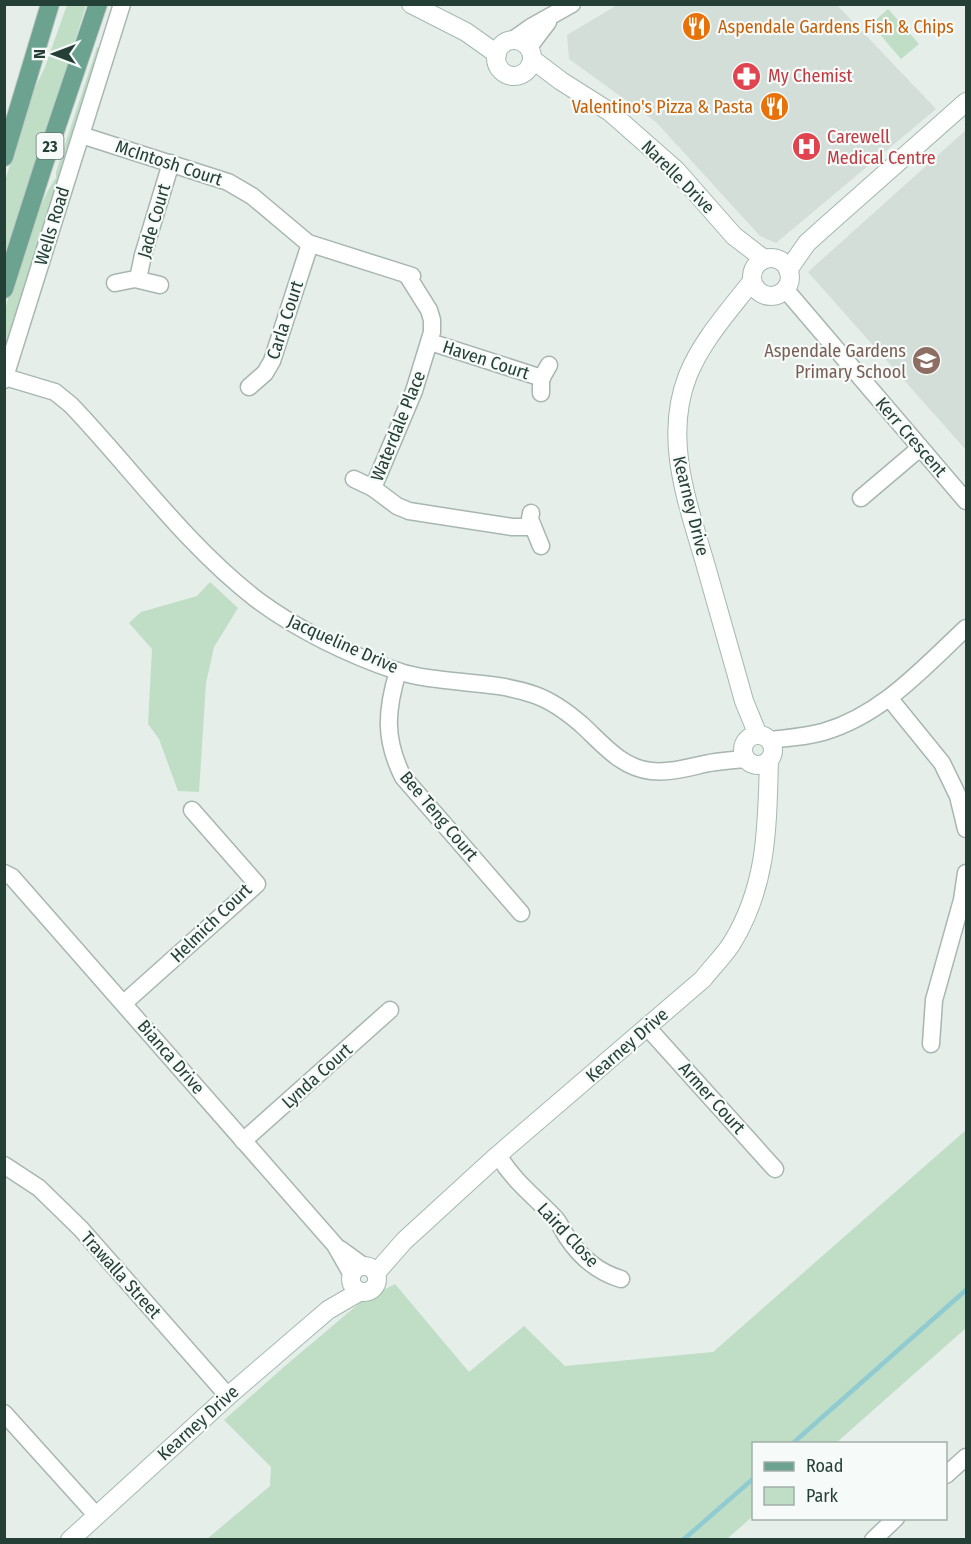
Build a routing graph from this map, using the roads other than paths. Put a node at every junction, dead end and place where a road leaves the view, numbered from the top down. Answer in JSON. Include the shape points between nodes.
{"nodes":[{"id":1,"x":50,"y":4,"type":"edge"},
{"id":2,"x":98,"y":4,"type":"edge"},
{"id":3,"x":122,"y":4,"type":"edge"},
{"id":4,"x":411,"y":4,"type":"edge"},
{"id":5,"x":572,"y":4,"type":"edge"},
{"id":6,"x":517,"y":52,"type":"junction"},
{"id":7,"x":966,"y":102,"type":"edge"},
{"id":8,"x":81,"y":135,"type":"junction"},
{"id":9,"x":4,"y":157,"type":"edge"},
{"id":10,"x":171,"y":164,"type":"junction"},
{"id":11,"x":310,"y":244,"type":"junction"},
{"id":12,"x":410,"y":276,"type":"joint"},
{"id":13,"x":770,"y":277,"type":"junction"},
{"id":14,"x":138,"y":279,"type":"junction"},
{"id":15,"x":115,"y":284,"type":"dead end"},
{"id":16,"x":160,"y":285,"type":"dead end"},
{"id":17,"x":4,"y":289,"type":"edge"},
{"id":18,"x":430,"y":342,"type":"junction"},
{"id":19,"x":5,"y":378,"type":"edge"},
{"id":20,"x":544,"y":379,"type":"dead end"},
{"id":21,"x":249,"y":387,"type":"dead end"},
{"id":22,"x":920,"y":448,"type":"junction"},
{"id":23,"x":354,"y":479,"type":"dead end"},
{"id":24,"x":373,"y":488,"type":"junction"},
{"id":25,"x":861,"y":498,"type":"dead end"},
{"id":26,"x":966,"y":501,"type":"edge"},
{"id":27,"x":541,"y":546,"type":"dead end"},
{"id":28,"x":966,"y":628,"type":"edge"},
{"id":29,"x":398,"y":671,"type":"junction"},
{"id":30,"x":890,"y":699,"type":"junction"},
{"id":31,"x":757,"y":750,"type":"junction"},
{"id":32,"x":192,"y":810,"type":"dead end"},
{"id":33,"x":966,"y":829,"type":"edge"},
{"id":34,"x":4,"y":873,"type":"edge"},
{"id":35,"x":966,"y":873,"type":"edge"},
{"id":36,"x":522,"y":913,"type":"dead end"},
{"id":37,"x":124,"y":1003,"type":"junction"},
{"id":38,"x":390,"y":1011,"type":"dead end"},
{"id":39,"x":648,"y":1027,"type":"junction"},
{"id":40,"x":931,"y":1044,"type":"dead end"},
{"id":41,"x":243,"y":1141,"type":"junction"},
{"id":42,"x":498,"y":1155,"type":"junction"},
{"id":43,"x":4,"y":1165,"type":"edge"},
{"id":44,"x":775,"y":1169,"type":"dead end"},
{"id":45,"x":361,"y":1275,"type":"junction"},
{"id":46,"x":621,"y":1279,"type":"dead end"},
{"id":47,"x":228,"y":1396,"type":"junction"},
{"id":48,"x":4,"y":1413,"type":"edge"},
{"id":49,"x":966,"y":1457,"type":"edge"},
{"id":50,"x":947,"y":1474,"type":"edge"},
{"id":51,"x":96,"y":1515,"type":"junction"},
{"id":52,"x":894,"y":1520,"type":"edge"},
{"id":53,"x":70,"y":1539,"type":"edge"},
{"id":54,"x":873,"y":1539,"type":"edge"}],
"edges":[{"from":1,"to":9,"type":"main road","number":"23"},
{"from":2,"to":17,"type":"main road","name":"Wells Road","number":"23"},
{"from":3,"to":8,"type":"street","name":"Wells Road"},
{"from":4,"to":6,"type":"street","name":"Narelle Drive"},
{"from":5,"to":6,"type":"street","via":[[531,27]]},
{"from":6,"to":13,"type":"street","name":"Narelle Drive","via":[[610,112],[676,170]]},
{"from":7,"to":13,"type":"street","name":"Kearney Drive"},
{"from":8,"to":10,"type":"street","name":"McIntosh Court"},
{"from":8,"to":19,"type":"street","name":"Wells Road"},
{"from":10,"to":11,"type":"street","name":"McIntosh Court","via":[[228,182],[252,196]]},
{"from":10,"to":14,"type":"street","name":"Jade Court"},
{"from":11,"to":12,"type":"street","name":"McIntosh Court"},
{"from":11,"to":21,"type":"street","name":"Carla Court","via":[[272,361]]},
{"from":12,"to":18,"type":"street","name":"Waterdale Place","via":[[430,314]]},
{"from":13,"to":22,"type":"street","name":"Kerr Crescent"},
{"from":13,"to":31,"type":"street","name":"Kearney Drive","via":[[724,318],[696,357],[677,416],[676,438],[683,484]]},
{"from":14,"to":15,"type":"street"},
{"from":14,"to":16,"type":"street"},
{"from":18,"to":20,"type":"street","name":"Haven Court"},
{"from":18,"to":24,"type":"street","name":"Waterdale Place"},
{"from":19,"to":29,"type":"street","name":"Jacqueline Drive","via":[[55,392],[71,405],[198,546],[255,598],[323,640]]},
{"from":22,"to":25,"type":"street"},
{"from":22,"to":26,"type":"street","name":"Kerr Crescent"},
{"from":23,"to":24,"type":"street"},
{"from":24,"to":27,"type":"street","name":"Waterdale Place","via":[[408,512],[512,527],[532,520]]},
{"from":28,"to":30,"type":"street"},
{"from":29,"to":31,"type":"street","name":"Jacqueline Drive","via":[[497,685],[537,696],[570,715],[620,759],[648,771],[681,770]]},
{"from":29,"to":36,"type":"street","name":"Bee Teng Court","via":[[388,714],[394,760],[403,777]]},
{"from":30,"to":31,"type":"street","via":[[825,732]]},
{"from":30,"to":33,"type":"street","via":[[942,763],[958,796]]},
{"from":31,"to":39,"type":"street","name":"Kearney Drive","via":[[768,823],[765,854],[748,914],[731,945],[703,979]]},
{"from":32,"to":37,"type":"street","name":"Helmich Court","via":[[257,884]]},
{"from":34,"to":37,"type":"street","name":"Bianca Drive","via":[[12,877]]},
{"from":35,"to":40,"type":"street","via":[[934,1000]]},
{"from":37,"to":41,"type":"street","name":"Bianca Drive"},
{"from":38,"to":41,"type":"street","name":"Lynda Court"},
{"from":39,"to":42,"type":"street","name":"Kearney Drive"},
{"from":39,"to":44,"type":"street","name":"Armer Court"},
{"from":41,"to":45,"type":"street","name":"Bianca Drive"},
{"from":42,"to":45,"type":"street","name":"Kearney Drive"},
{"from":42,"to":46,"type":"street","name":"Laird Close","via":[[507,1170],[558,1221],[588,1262],[604,1274]]},
{"from":43,"to":47,"type":"street","name":"Trawalla Street","via":[[39,1188],[81,1228]]},
{"from":45,"to":47,"type":"street","name":"Kearney Drive","via":[[328,1310]]},
{"from":47,"to":51,"type":"street","name":"Kearney Drive"},
{"from":48,"to":51,"type":"street"},
{"from":49,"to":50,"type":"street"},
{"from":51,"to":53,"type":"street","name":"Kearney Drive"},
{"from":52,"to":54,"type":"street"}]}
